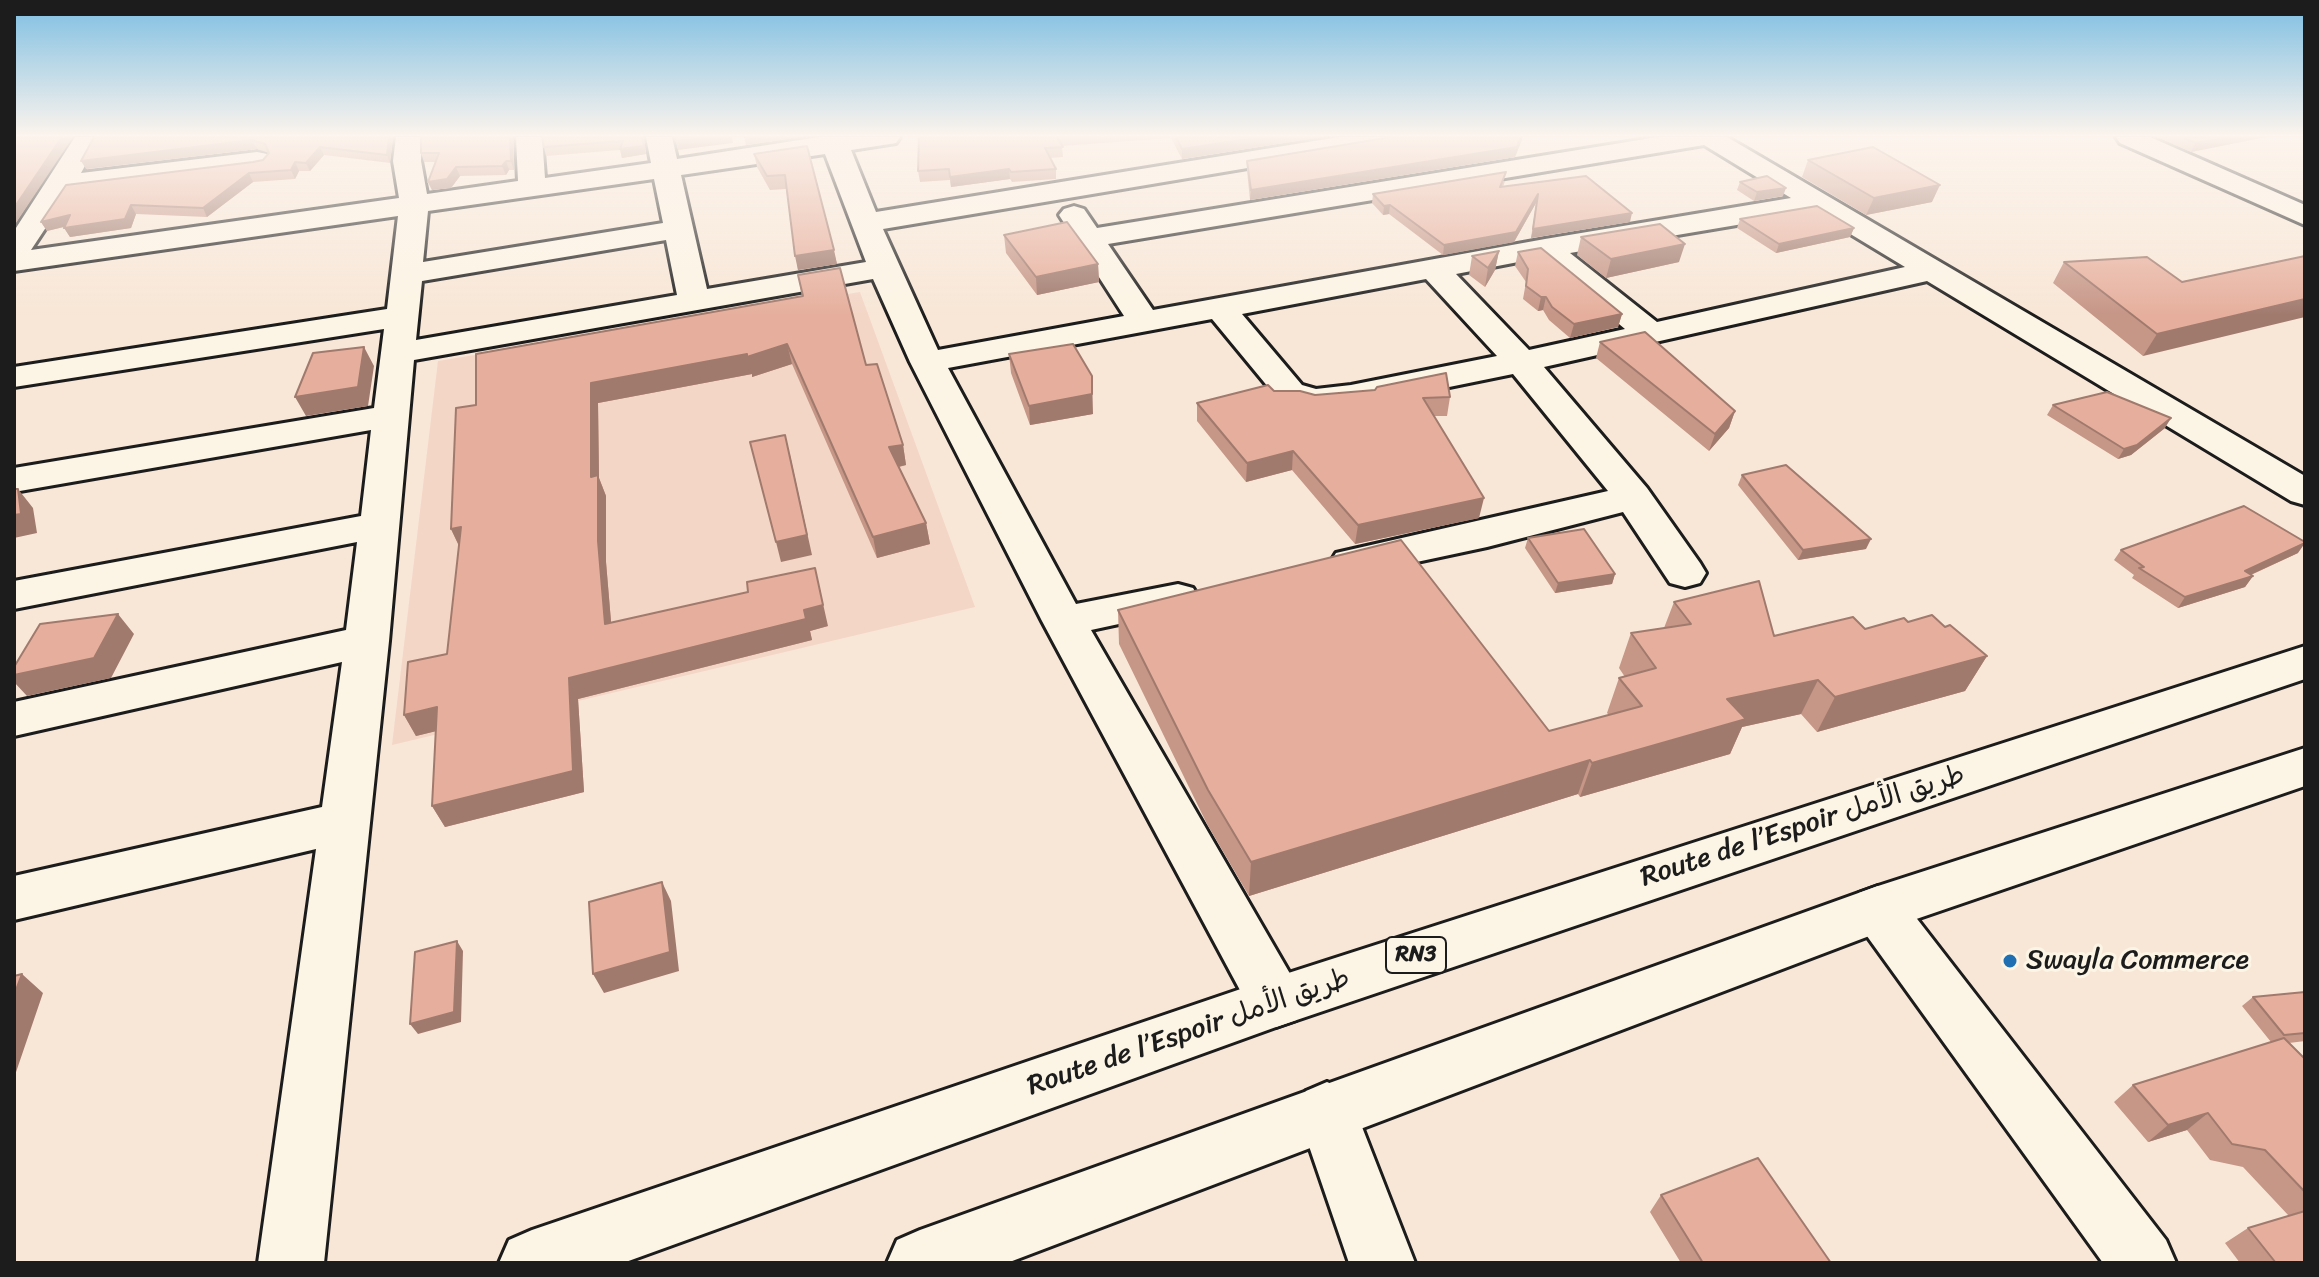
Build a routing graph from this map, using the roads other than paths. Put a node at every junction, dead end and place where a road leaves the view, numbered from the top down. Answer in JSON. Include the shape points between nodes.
{"nodes":[{"id":1,"x":52,"y":197,"type":"edge"},
{"id":2,"x":209,"y":197,"type":"edge"},
{"id":3,"x":342,"y":197,"type":"edge"},
{"id":4,"x":413,"y":197,"type":"edge"},
{"id":5,"x":476,"y":197,"type":"edge"},
{"id":6,"x":672,"y":197,"type":"edge"},
{"id":7,"x":856,"y":197,"type":"edge"},
{"id":8,"x":1024,"y":197,"type":"edge"},
{"id":9,"x":1062,"y":197,"type":"edge"},
{"id":10,"x":1342,"y":197,"type":"edge"},
{"id":11,"x":1811,"y":197,"type":"edge"},
{"id":12,"x":2263,"y":197,"type":"edge"},
{"id":13,"x":1820,"y":202,"type":"junction"},
{"id":14,"x":414,"y":205,"type":"junction"},
{"id":15,"x":2305,"y":216,"type":"edge"},
{"id":16,"x":866,"y":223,"type":"junction"},
{"id":17,"x":679,"y":229,"type":"junction"},
{"id":18,"x":1089,"y":238,"type":"junction"},
{"id":19,"x":1545,"y":248,"type":"junction"},
{"id":20,"x":14,"y":253,"type":"edge"},
{"id":21,"x":14,"y":262,"type":"edge"},
{"id":22,"x":884,"y":268,"type":"junction"},
{"id":23,"x":1434,"y":269,"type":"junction"},
{"id":24,"x":1933,"y":270,"type":"junction"},
{"id":25,"x":694,"y":301,"type":"junction"},
{"id":26,"x":1219,"y":307,"type":"junction"},
{"id":27,"x":402,"y":314,"type":"junction"},
{"id":28,"x":1143,"y":320,"type":"junction"},
{"id":29,"x":1651,"y":333,"type":"junction"},
{"id":30,"x":927,"y":362,"type":"junction"},
{"id":31,"x":1521,"y":362,"type":"junction"},
{"id":32,"x":14,"y":377,"type":"edge"},
{"id":33,"x":391,"y":416,"type":"junction"},
{"id":34,"x":14,"y":480,"type":"edge"},
{"id":35,"x":2305,"y":493,"type":"edge"},
{"id":36,"x":1633,"y":497,"type":"junction"},
{"id":37,"x":379,"y":525,"type":"junction"},
{"id":38,"x":1322,"y":569,"type":"edge"},
{"id":39,"x":1685,"y":573,"type":"dead end"},
{"id":40,"x":1216,"y":590,"type":"edge"},
{"id":41,"x":14,"y":595,"type":"edge"},
{"id":42,"x":1064,"y":621,"type":"junction"},
{"id":43,"x":367,"y":641,"type":"junction"},
{"id":44,"x":2305,"y":662,"type":"edge"},
{"id":45,"x":14,"y":719,"type":"edge"},
{"id":46,"x":2305,"y":767,"type":"edge"},
{"id":47,"x":345,"y":822,"type":"junction"},
{"id":48,"x":14,"y":898,"type":"edge"},
{"id":49,"x":1878,"y":909,"type":"junction"},
{"id":50,"x":1276,"y":1002,"type":"junction"},
{"id":51,"x":1327,"y":1111,"type":"junction"},
{"id":52,"x":291,"y":1263,"type":"edge"},
{"id":53,"x":532,"y":1263,"type":"edge"},
{"id":54,"x":920,"y":1263,"type":"edge"},
{"id":55,"x":1382,"y":1263,"type":"edge"},
{"id":56,"x":2143,"y":1263,"type":"edge"}],
"edges":[{"from":1,"to":20,"type":"main road"},
{"from":2,"to":21,"type":"main road"},
{"from":3,"to":14,"type":"main road"},
{"from":4,"to":14,"type":"main road"},
{"from":5,"to":14,"type":"main road"},
{"from":6,"to":17,"type":"main road"},
{"from":7,"to":16,"type":"main road"},
{"from":8,"to":16,"type":"main road"},
{"from":9,"to":18,"type":"main road"},
{"from":10,"to":18,"type":"main road"},
{"from":11,"to":13,"type":"main road"},
{"from":12,"to":15,"type":"main road"},
{"from":13,"to":19,"type":"main road"},
{"from":13,"to":24,"type":"main road"},
{"from":14,"to":27,"type":"main road"},
{"from":16,"to":22,"type":"main road"},
{"from":17,"to":25,"type":"main road"},
{"from":17,"to":27,"type":"main road"},
{"from":18,"to":28,"type":"main road"},
{"from":19,"to":23,"type":"main road"},
{"from":19,"to":29,"type":"main road"},
{"from":22,"to":25,"type":"main road"},
{"from":22,"to":30,"type":"main road"},
{"from":23,"to":26,"type":"main road"},
{"from":23,"to":31,"type":"main road"},
{"from":24,"to":29,"type":"main road"},
{"from":24,"to":35,"type":"main road"},
{"from":25,"to":27,"type":"main road"},
{"from":26,"to":28,"type":"main road"},
{"from":26,"to":31,"type":"main road","via":[[1290,392],[1313,400]]},
{"from":27,"to":32,"type":"main road"},
{"from":27,"to":33,"type":"main road"},
{"from":28,"to":30,"type":"main road"},
{"from":29,"to":31,"type":"main road"},
{"from":30,"to":42,"type":"main road"},
{"from":31,"to":36,"type":"main road"},
{"from":33,"to":34,"type":"main road"},
{"from":33,"to":37,"type":"main road"},
{"from":36,"to":38,"type":"main road"},
{"from":36,"to":39,"type":"main road"},
{"from":37,"to":41,"type":"main road"},
{"from":37,"to":43,"type":"main road"},
{"from":40,"to":42,"type":"main road"},
{"from":42,"to":50,"type":"main road"},
{"from":43,"to":45,"type":"main road"},
{"from":43,"to":47,"type":"main road"},
{"from":44,"to":50,"type":"main road","name":"Route de l’Espoir طريق الأمل","number":"RN3"},
{"from":46,"to":49,"type":"main road"},
{"from":47,"to":48,"type":"main road"},
{"from":47,"to":52,"type":"main road"},
{"from":49,"to":51,"type":"main road"},
{"from":49,"to":56,"type":"main road"},
{"from":50,"to":53,"type":"main road","name":"Route de l’Espoir طريق الأمل","number":"RN3"},
{"from":51,"to":54,"type":"main road"},
{"from":51,"to":55,"type":"main road"}]}
